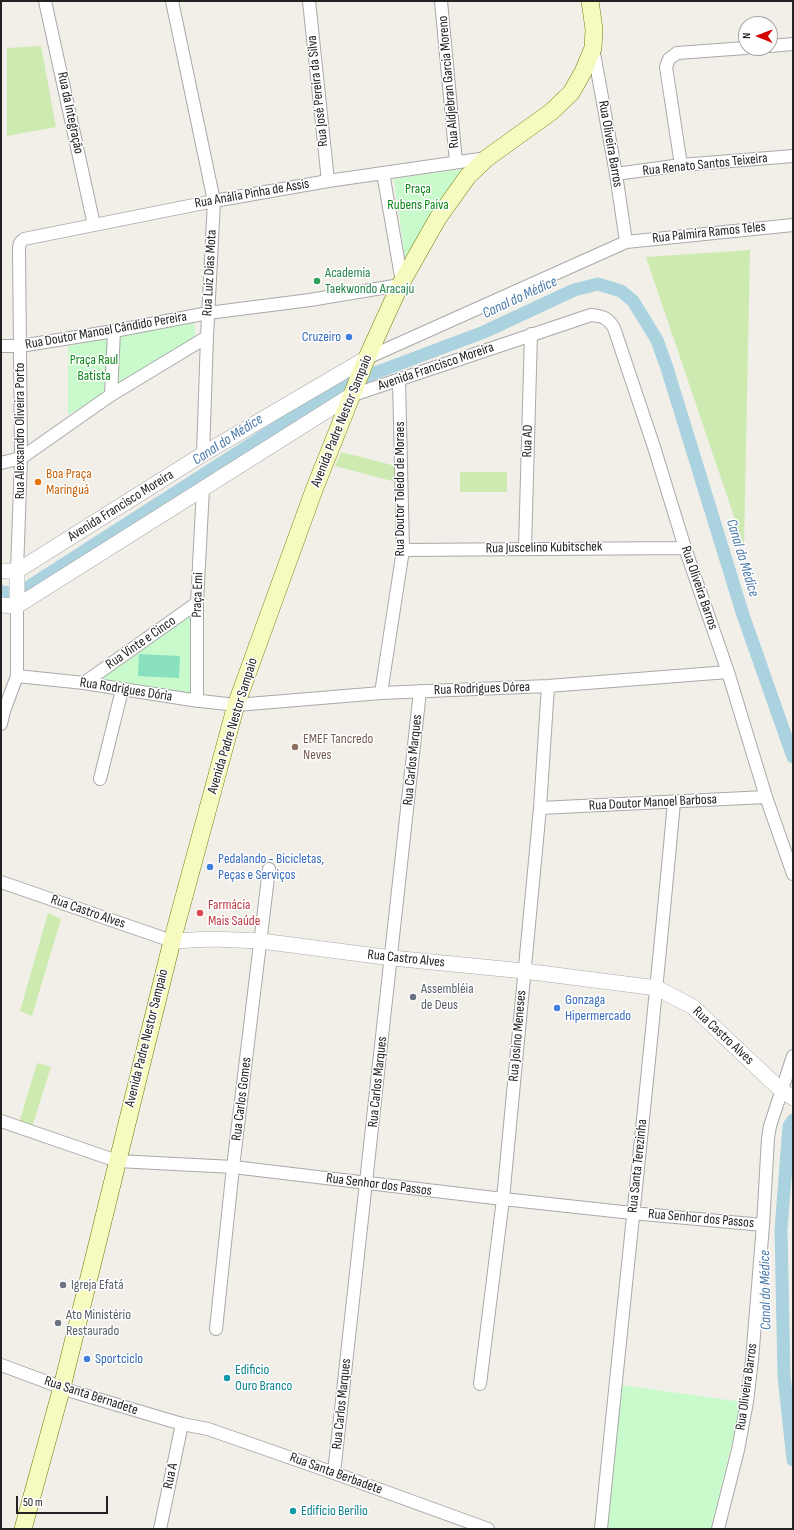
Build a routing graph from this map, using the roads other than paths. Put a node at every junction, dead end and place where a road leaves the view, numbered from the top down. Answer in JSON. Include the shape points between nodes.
{"nodes":[{"id":1,"x":45,"y":1,"type":"edge"},
{"id":2,"x":172,"y":1,"type":"edge"},
{"id":3,"x":309,"y":1,"type":"edge"},
{"id":4,"x":441,"y":1,"type":"edge"},
{"id":5,"x":590,"y":1,"type":"edge"},
{"id":6,"x":793,"y":44,"type":"edge"},
{"id":7,"x":778,"y":45,"type":"edge"},
{"id":8,"x":593,"y":48,"type":"junction"},
{"id":9,"x":738,"y":49,"type":"edge"},
{"id":10,"x":793,"y":156,"type":"edge"},
{"id":11,"x":487,"y":158,"type":"junction"},
{"id":12,"x":456,"y":162,"type":"junction"},
{"id":13,"x":681,"y":165,"type":"junction"},
{"id":14,"x":383,"y":173,"type":"junction"},
{"id":15,"x":616,"y":174,"type":"junction"},
{"id":16,"x":328,"y":181,"type":"junction"},
{"id":17,"x":214,"y":201,"type":"junction"},
{"id":18,"x":94,"y":225,"type":"junction"},
{"id":19,"x":793,"y":225,"type":"edge"},
{"id":20,"x":626,"y":242,"type":"junction"},
{"id":21,"x":20,"y":243,"type":"joint"},
{"id":22,"x":401,"y":283,"type":"junction"},
{"id":23,"x":208,"y":313,"type":"junction"},
{"id":24,"x":591,"y":315,"type":"joint"},
{"id":25,"x":114,"y":331,"type":"junction"},
{"id":26,"x":530,"y":334,"type":"junction"},
{"id":27,"x":207,"y":337,"type":"junction"},
{"id":28,"x":1,"y":346,"type":"edge"},
{"id":29,"x":20,"y":346,"type":"junction"},
{"id":30,"x":366,"y":360,"type":"junction"},
{"id":31,"x":399,"y":380,"type":"junction"},
{"id":32,"x":351,"y":394,"type":"junction"},
{"id":33,"x":111,"y":395,"type":"junction"},
{"id":34,"x":203,"y":454,"type":"junction"},
{"id":35,"x":21,"y":458,"type":"junction"},
{"id":36,"x":1,"y":463,"type":"edge"},
{"id":37,"x":203,"y":488,"type":"junction"},
{"id":38,"x":525,"y":548,"type":"junction"},
{"id":39,"x":685,"y":548,"type":"junction"},
{"id":40,"x":402,"y":550,"type":"junction"},
{"id":41,"x":1,"y":571,"type":"edge"},
{"id":42,"x":17,"y":573,"type":"junction"},
{"id":43,"x":17,"y":604,"type":"junction"},
{"id":44,"x":197,"y":604,"type":"junction"},
{"id":45,"x":1,"y":605,"type":"edge"},
{"id":46,"x":728,"y":672,"type":"junction"},
{"id":47,"x":17,"y":676,"type":"junction"},
{"id":48,"x":84,"y":683,"type":"junction"},
{"id":49,"x":548,"y":686,"type":"junction"},
{"id":50,"x":122,"y":690,"type":"junction"},
{"id":51,"x":420,"y":691,"type":"junction"},
{"id":52,"x":381,"y":693,"type":"junction"},
{"id":53,"x":197,"y":701,"type":"junction"},
{"id":54,"x":236,"y":705,"type":"junction"},
{"id":55,"x":1,"y":724,"type":"edge"},
{"id":56,"x":100,"y":779,"type":"dead end"},
{"id":57,"x":766,"y":797,"type":"junction"},
{"id":58,"x":674,"y":802,"type":"junction"},
{"id":59,"x":540,"y":808,"type":"junction"},
{"id":60,"x":268,"y":869,"type":"dead end"},
{"id":61,"x":793,"y":874,"type":"edge"},
{"id":62,"x":1,"y":882,"type":"edge"},
{"id":63,"x":172,"y":941,"type":"junction"},
{"id":64,"x":261,"y":942,"type":"junction"},
{"id":65,"x":392,"y":958,"type":"junction"},
{"id":66,"x":524,"y":971,"type":"junction"},
{"id":67,"x":657,"y":988,"type":"junction"},
{"id":68,"x":793,"y":1056,"type":"edge"},
{"id":69,"x":787,"y":1095,"type":"edge"},
{"id":70,"x":1,"y":1121,"type":"edge"},
{"id":71,"x":117,"y":1161,"type":"junction"},
{"id":72,"x":233,"y":1167,"type":"junction"},
{"id":73,"x":367,"y":1184,"type":"junction"},
{"id":74,"x":503,"y":1199,"type":"junction"},
{"id":75,"x":632,"y":1213,"type":"junction"},
{"id":76,"x":763,"y":1225,"type":"junction"},
{"id":77,"x":216,"y":1329,"type":"dead end"},
{"id":78,"x":1,"y":1365,"type":"edge"},
{"id":79,"x":480,"y":1384,"type":"dead end"},
{"id":80,"x":62,"y":1387,"type":"junction"},
{"id":81,"x":182,"y":1424,"type":"junction"},
{"id":82,"x":334,"y":1473,"type":"junction"},
{"id":83,"x":23,"y":1529,"type":"edge"},
{"id":84,"x":160,"y":1529,"type":"edge"},
{"id":85,"x":488,"y":1529,"type":"edge"},
{"id":86,"x":601,"y":1529,"type":"edge"},
{"id":87,"x":718,"y":1529,"type":"edge"}],
"edges":[{"from":1,"to":18,"type":"street","name":"Rua da Integração"},
{"from":2,"to":17,"type":"street","name":"Rua Luiz Dias Mota"},
{"from":3,"to":16,"type":"street","name":"Rua José Pereira da Silva"},
{"from":4,"to":12,"type":"street","name":"Rua Aldjebran Garcia Moreno"},
{"from":5,"to":8,"type":"main road","name":"Avenida Padre Nestor Sampaio","via":[[594,29]]},
{"from":6,"to":7,"type":"street"},
{"from":8,"to":11,"type":"main road","name":"Avenida Padre Nestor Sampaio","via":[[583,72],[570,92],[551,112]]},
{"from":8,"to":15,"type":"street","name":"Rua Oliveira Barros"},
{"from":9,"to":13,"type":"street","name":"Rua Renato Santos Teixeira","via":[[676,53],[669,59],[666,67]]},
{"from":10,"to":13,"type":"street","name":"Rua Renato Santos Teixeira"},
{"from":11,"to":12,"type":"street","name":"Rua Anália Pinha de Assis"},
{"from":11,"to":22,"type":"main road","name":"Avenida Padre Nestor Sampaio","via":[[468,176],[438,218]]},
{"from":12,"to":14,"type":"street","name":"Rua Anália Pinha de Assis"},
{"from":13,"to":15,"type":"street","name":"Rua Renato Santos Teixeira"},
{"from":14,"to":16,"type":"street","name":"Rua Anália Pinha de Assis"},
{"from":14,"to":22,"type":"street"},
{"from":15,"to":20,"type":"street","name":"Rua Oliveira Barros"},
{"from":16,"to":17,"type":"street","name":"Rua Anália Pinha de Assis"},
{"from":17,"to":18,"type":"street","name":"Rua Anália Pinha de Assis"},
{"from":17,"to":23,"type":"street","name":"Rua Luiz Dias Mota"},
{"from":18,"to":21,"type":"street","name":"Rua Anália Pinha de Assis","via":[[24,239]]},
{"from":19,"to":20,"type":"street","name":"Rua Palmira Ramos Teles"},
{"from":20,"to":30,"type":"street","name":"Avenida Francisco Moreira"},
{"from":21,"to":29,"type":"street","name":"Rua Alexsandro Oliveira Porto"},
{"from":22,"to":23,"type":"street","name":"Rua Doutor Manoel Cândido Pereira","via":[[310,300]]},
{"from":22,"to":30,"type":"main road","name":"Avenida Padre Nestor Sampaio"},
{"from":23,"to":25,"type":"street","name":"Rua Doutor Manoel Cândido Pereira"},
{"from":23,"to":27,"type":"street","name":"Rua Luiz Dias Mota"},
{"from":24,"to":26,"type":"street","name":"Avenida Francisco Moreira"},
{"from":24,"to":39,"type":"street","name":"Rua Oliveira Barros","via":[[607,318],[614,328]]},
{"from":25,"to":29,"type":"street","name":"Rua Doutor Manoel Cândido Pereira"},
{"from":25,"to":33,"type":"street"},
{"from":26,"to":31,"type":"street","name":"Avenida Francisco Moreira"},
{"from":26,"to":38,"type":"street","name":"Rua AD"},
{"from":27,"to":33,"type":"street"},
{"from":27,"to":34,"type":"street","name":"Rua Luiz Dias Mota"},
{"from":28,"to":29,"type":"street","name":"Rua Doutor Manoel Cândido Pereira"},
{"from":29,"to":35,"type":"street","name":"Rua Alexsandro Oliveira Porto"},
{"from":30,"to":32,"type":"main road","name":"Avenida Padre Nestor Sampaio"},
{"from":30,"to":34,"type":"street","name":"Avenida Francisco Moreira"},
{"from":31,"to":32,"type":"street","name":"Avenida Francisco Moreira"},
{"from":31,"to":40,"type":"street","name":"Rua Doutor Toledo de Moraes"},
{"from":32,"to":37,"type":"street","name":"Avenida Francisco Moreira"},
{"from":32,"to":54,"type":"main road","name":"Avenida Padre Nestor Sampaio"},
{"from":33,"to":35,"type":"street"},
{"from":34,"to":42,"type":"street","name":"Avenida Francisco Moreira"},
{"from":35,"to":36,"type":"street"},
{"from":35,"to":42,"type":"street","name":"Rua Alexsandro Oliveira Porto"},
{"from":37,"to":43,"type":"street","name":"Avenida Francisco Moreira"},
{"from":37,"to":44,"type":"street","name":"Praça Emi"},
{"from":38,"to":39,"type":"street","name":"Rua Juscelino Kubitschek"},
{"from":38,"to":40,"type":"street","name":"Rua Juscelino Kubitschek"},
{"from":39,"to":46,"type":"street","name":"Rua Oliveira Barros"},
{"from":40,"to":52,"type":"street","name":"Rua Doutor Toledo de Moraes"},
{"from":41,"to":42,"type":"street"},
{"from":42,"to":43,"type":"street"},
{"from":43,"to":45,"type":"street"},
{"from":43,"to":47,"type":"street"},
{"from":44,"to":48,"type":"street","name":"Rua Vinte e Cinco"},
{"from":44,"to":53,"type":"street","name":"Praça Emi"},
{"from":46,"to":49,"type":"street","name":"Rua Rodrigues Dórea"},
{"from":46,"to":57,"type":"street","name":"Rua Oliveira Barros"},
{"from":47,"to":48,"type":"street","name":"Rua Rodrigues Dória"},
{"from":47,"to":55,"type":"street"},
{"from":48,"to":50,"type":"street","name":"Rua Rodrigues Dória"},
{"from":49,"to":51,"type":"street","name":"Rua Rodrigues Dórea"},
{"from":49,"to":59,"type":"street","name":"Rua Josino Meneses"},
{"from":50,"to":53,"type":"street","name":"Rua Rodrigues Dória"},
{"from":50,"to":56,"type":"street"},
{"from":51,"to":52,"type":"street","name":"Rua Rodrigues Dórea"},
{"from":51,"to":65,"type":"street","name":"Rua Carlos Marques"},
{"from":52,"to":54,"type":"street","name":"Rua Rodrigues Dórea"},
{"from":53,"to":54,"type":"street","name":"Rua Rodrigues Dória"},
{"from":54,"to":63,"type":"main road","name":"Avenida Padre Nestor Sampaio"},
{"from":57,"to":58,"type":"street","name":"Rua Doutor Manoel Barbosa"},
{"from":57,"to":61,"type":"street","name":"Rua Oliveira Barros"},
{"from":58,"to":59,"type":"street","name":"Rua Doutor Manoel Barbosa"},
{"from":58,"to":67,"type":"street","name":"Rua Santa Terezinha"},
{"from":59,"to":66,"type":"street","name":"Rua Josino Meneses"},
{"from":60,"to":64,"type":"street","name":"Rua Carlos Gomes"},
{"from":62,"to":63,"type":"street","name":"Rua Castro Alves"},
{"from":63,"to":64,"type":"street","name":"Rua Castro Alves","via":[[212,939]]},
{"from":63,"to":71,"type":"main road","name":"Avenida Padre Nestor Sampaio"},
{"from":64,"to":65,"type":"street","name":"Rua Castro Alves"},
{"from":64,"to":72,"type":"street","name":"Rua Carlos Gomes"},
{"from":65,"to":66,"type":"street","name":"Rua Castro Alves"},
{"from":65,"to":73,"type":"street","name":"Rua Carlos Marques"},
{"from":66,"to":67,"type":"street","name":"Rua Castro Alves"},
{"from":66,"to":74,"type":"street","name":"Rua Josino Meneses"},
{"from":67,"to":69,"type":"street","name":"Rua Castro Alves","via":[[693,1007]]},
{"from":67,"to":75,"type":"street","name":"Rua Santa Terezinha"},
{"from":68,"to":69,"type":"street","name":"Rua Oliveira Barros"},
{"from":69,"to":76,"type":"street","name":"Rua Oliveira Barros","via":[[770,1126]]},
{"from":70,"to":71,"type":"street","name":"Rua Senhor dos Passos"},
{"from":71,"to":72,"type":"street","name":"Rua Senhor dos Passos"},
{"from":71,"to":80,"type":"main road","name":"Avenida Padre Nestor Sampaio"},
{"from":72,"to":73,"type":"street","name":"Rua Senhor dos Passos"},
{"from":72,"to":77,"type":"street","name":"Rua Carlos Gomes"},
{"from":73,"to":74,"type":"street","name":"Rua Senhor dos Passos"},
{"from":73,"to":82,"type":"street","name":"Rua Carlos Marques"},
{"from":74,"to":75,"type":"street","name":"Rua Senhor dos Passos"},
{"from":74,"to":79,"type":"street","name":"Rua Josino Meneses"},
{"from":75,"to":76,"type":"street","name":"Rua Senhor dos Passos"},
{"from":75,"to":86,"type":"street","name":"Rua Santa Terezinha"},
{"from":76,"to":87,"type":"street","name":"Rua Oliveira Barros","via":[[747,1402]]},
{"from":78,"to":80,"type":"street","name":"Rua Santa Bernadete"},
{"from":80,"to":81,"type":"street","name":"Rua Santa Bernadete"},
{"from":80,"to":83,"type":"main road","name":"Avenida Padre Nestor Sampaio"},
{"from":81,"to":82,"type":"street","name":"Rua Santa Berbadete","via":[[208,1429]]},
{"from":81,"to":84,"type":"street","name":"Rua A"},
{"from":82,"to":85,"type":"street","name":"Rua Santa Berbadete"}]}
